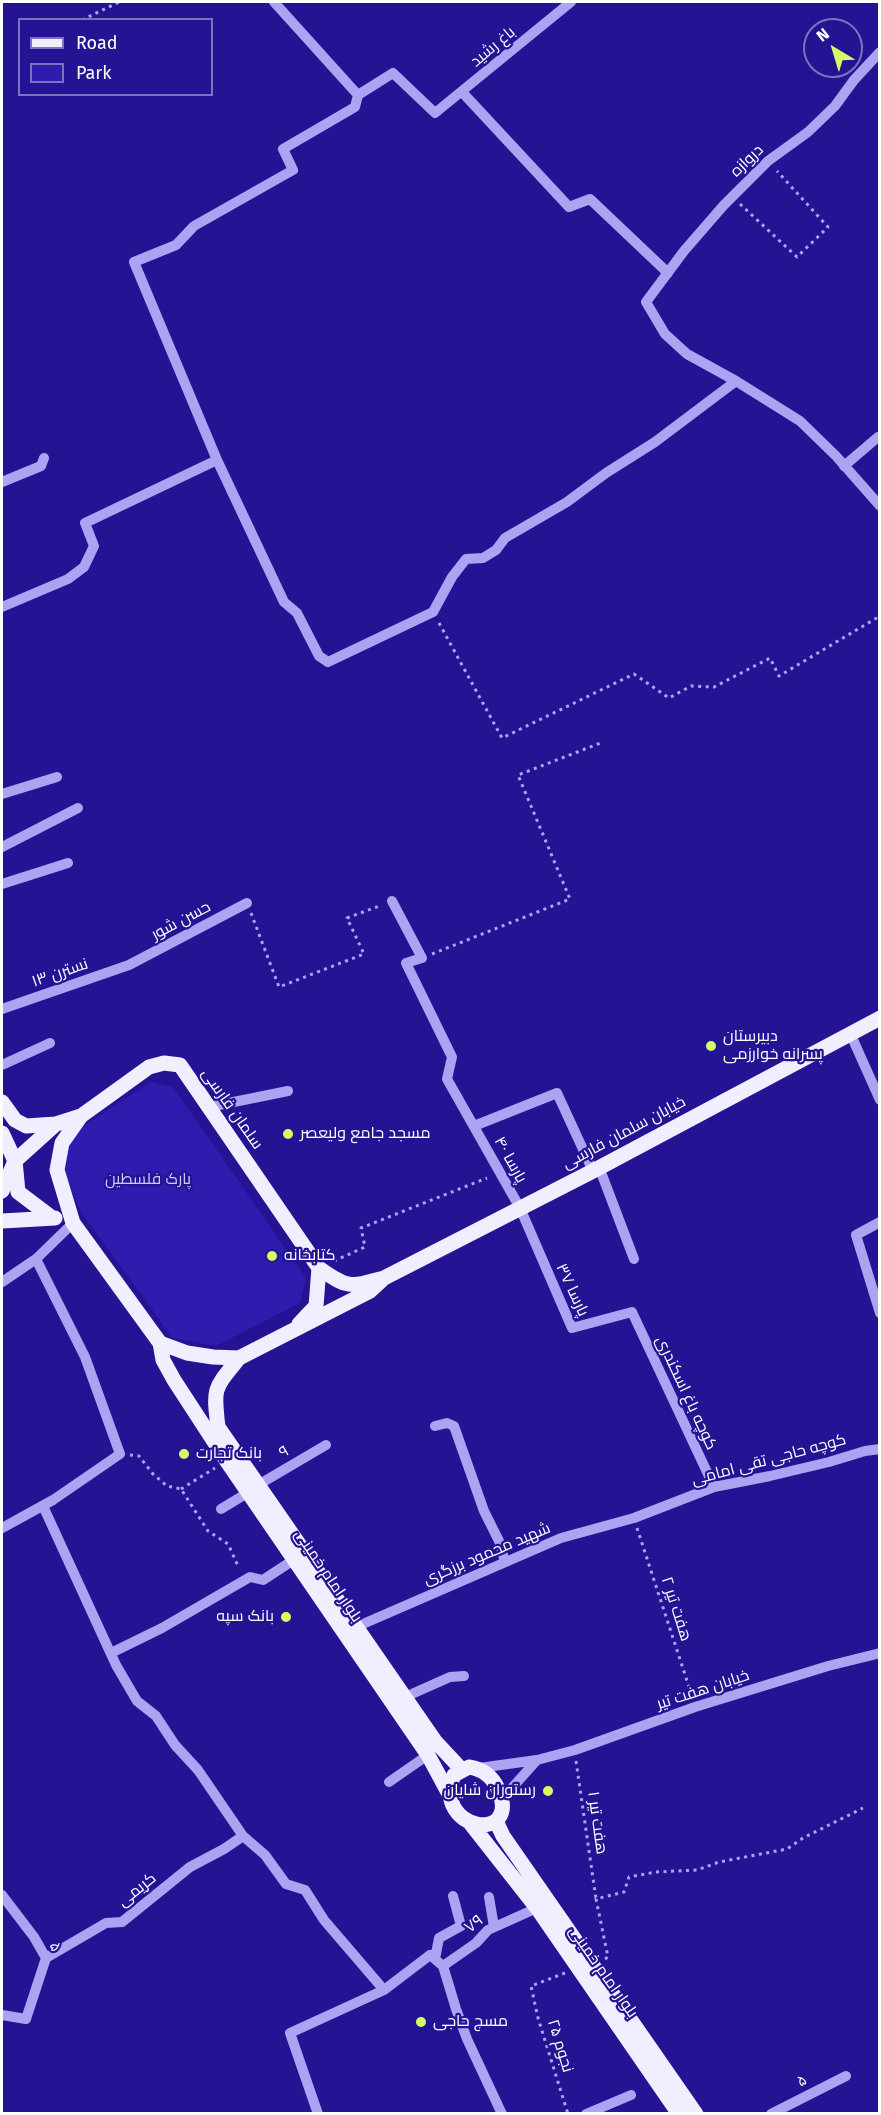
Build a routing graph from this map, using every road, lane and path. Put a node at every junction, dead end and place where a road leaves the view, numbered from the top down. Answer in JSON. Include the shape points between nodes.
{"nodes":[{"id":1,"x":119,"y":2,"type":"edge"},
{"id":2,"x":274,"y":2,"type":"edge"},
{"id":3,"x":571,"y":2,"type":"edge"},
{"id":4,"x":86,"y":18,"type":"edge"},
{"id":5,"x":879,"y":52,"type":"edge"},
{"id":6,"x":462,"y":92,"type":"junction"},
{"id":7,"x":358,"y":94,"type":"junction"},
{"id":8,"x":768,"y":161,"type":"junction"},
{"id":9,"x":732,"y":197,"type":"junction"},
{"id":10,"x":668,"y":273,"type":"junction"},
{"id":11,"x":736,"y":381,"type":"junction"},
{"id":12,"x":878,"y":437,"type":"dead end"},
{"id":13,"x":44,"y":458,"type":"dead end"},
{"id":14,"x":217,"y":460,"type":"junction"},
{"id":15,"x":844,"y":466,"type":"junction"},
{"id":16,"x":2,"y":482,"type":"edge"},
{"id":17,"x":879,"y":506,"type":"edge"},
{"id":18,"x":2,"y":607,"type":"edge"},
{"id":19,"x":433,"y":612,"type":"junction"},
{"id":20,"x":879,"y":616,"type":"edge"},
{"id":21,"x":603,"y":741,"type":"dead end"},
{"id":22,"x":57,"y":777,"type":"dead end"},
{"id":23,"x":2,"y":794,"type":"edge"},
{"id":24,"x":78,"y":808,"type":"dead end"},
{"id":25,"x":2,"y":847,"type":"edge"},
{"id":26,"x":69,"y":863,"type":"dead end"},
{"id":27,"x":2,"y":884,"type":"edge"},
{"id":28,"x":392,"y":901,"type":"joint"},
{"id":29,"x":247,"y":903,"type":"joint"},
{"id":30,"x":422,"y":957,"type":"junction"},
{"id":31,"x":129,"y":965,"type":"joint"},
{"id":32,"x":2,"y":1009,"type":"edge"},
{"id":33,"x":879,"y":1018,"type":"edge"},
{"id":34,"x":850,"y":1033,"type":"junction"},
{"id":35,"x":50,"y":1043,"type":"dead end"},
{"id":36,"x":2,"y":1065,"type":"edge"},
{"id":37,"x":288,"y":1091,"type":"dead end"},
{"id":38,"x":879,"y":1100,"type":"edge"},
{"id":39,"x":2,"y":1102,"type":"edge"},
{"id":40,"x":208,"y":1107,"type":"junction"},
{"id":41,"x":81,"y":1116,"type":"junction"},
{"id":42,"x":56,"y":1124,"type":"junction"},
{"id":43,"x":474,"y":1126,"type":"junction"},
{"id":44,"x":5,"y":1138,"type":"edge"},
{"id":45,"x":15,"y":1161,"type":"junction"},
{"id":46,"x":596,"y":1169,"type":"junction"},
{"id":47,"x":500,"y":1173,"type":"junction"},
{"id":48,"x":2,"y":1191,"type":"edge"},
{"id":49,"x":520,"y":1208,"type":"junction"},
{"id":50,"x":51,"y":1217,"type":"junction"},
{"id":51,"x":2,"y":1221,"type":"edge"},
{"id":52,"x":879,"y":1222,"type":"edge"},
{"id":53,"x":73,"y":1223,"type":"junction"},
{"id":54,"x":36,"y":1258,"type":"junction"},
{"id":55,"x":634,"y":1259,"type":"dead end"},
{"id":56,"x":319,"y":1268,"type":"junction"},
{"id":57,"x":384,"y":1278,"type":"junction"},
{"id":58,"x":2,"y":1282,"type":"edge"},
{"id":59,"x":632,"y":1312,"type":"joint"},
{"id":60,"x":879,"y":1312,"type":"edge"},
{"id":61,"x":292,"y":1332,"type":"junction"},
{"id":62,"x":160,"y":1342,"type":"junction"},
{"id":63,"x":239,"y":1358,"type":"junction"},
{"id":64,"x":435,"y":1426,"type":"dead end"},
{"id":65,"x":326,"y":1445,"type":"dead end"},
{"id":66,"x":879,"y":1449,"type":"edge"},
{"id":67,"x":120,"y":1454,"type":"junction"},
{"id":68,"x":226,"y":1460,"type":"junction"},
{"id":69,"x":714,"y":1487,"type":"junction"},
{"id":70,"x":253,"y":1489,"type":"junction"},
{"id":71,"x":181,"y":1490,"type":"junction"},
{"id":72,"x":43,"y":1506,"type":"junction"},
{"id":73,"x":220,"y":1509,"type":"dead end"},
{"id":74,"x":634,"y":1518,"type":"junction"},
{"id":75,"x":2,"y":1528,"type":"edge"},
{"id":76,"x":295,"y":1559,"type":"junction"},
{"id":77,"x":505,"y":1562,"type":"junction"},
{"id":78,"x":250,"y":1577,"type":"junction"},
{"id":79,"x":356,"y":1627,"type":"junction"},
{"id":80,"x":111,"y":1653,"type":"junction"},
{"id":81,"x":879,"y":1653,"type":"edge"},
{"id":82,"x":464,"y":1676,"type":"dead end"},
{"id":83,"x":405,"y":1697,"type":"junction"},
{"id":84,"x":695,"y":1707,"type":"junction"},
{"id":85,"x":575,"y":1750,"type":"junction"},
{"id":86,"x":428,"y":1755,"type":"junction"},
{"id":87,"x":537,"y":1760,"type":"junction"},
{"id":88,"x":479,"y":1768,"type":"junction"},
{"id":89,"x":462,"y":1770,"type":"junction"},
{"id":90,"x":389,"y":1782,"type":"dead end"},
{"id":91,"x":450,"y":1794,"type":"junction"},
{"id":92,"x":502,"y":1799,"type":"junction"},
{"id":93,"x":863,"y":1808,"type":"dead end"},
{"id":94,"x":496,"y":1821,"type":"junction"},
{"id":95,"x":471,"y":1824,"type":"junction"},
{"id":96,"x":243,"y":1836,"type":"junction"},
{"id":97,"x":2,"y":1895,"type":"edge"},
{"id":98,"x":453,"y":1896,"type":"dead end"},
{"id":99,"x":489,"y":1897,"type":"dead end"},
{"id":100,"x":596,"y":1899,"type":"junction"},
{"id":101,"x":537,"y":1908,"type":"junction"},
{"id":102,"x":495,"y":1927,"type":"junction"},
{"id":103,"x":46,"y":1958,"type":"junction"},
{"id":104,"x":439,"y":1962,"type":"junction"},
{"id":105,"x":586,"y":1968,"type":"junction"},
{"id":106,"x":384,"y":1990,"type":"junction"},
{"id":107,"x":2,"y":2015,"type":"edge"},
{"id":108,"x":846,"y":2076,"type":"dead end"},
{"id":109,"x":631,"y":2095,"type":"dead end"},
{"id":110,"x":318,"y":2114,"type":"edge"},
{"id":111,"x":502,"y":2114,"type":"edge"},
{"id":112,"x":568,"y":2114,"type":"edge"},
{"id":113,"x":586,"y":2114,"type":"edge"},
{"id":114,"x":679,"y":2114,"type":"edge"},
{"id":115,"x":696,"y":2114,"type":"edge"},
{"id":116,"x":771,"y":2114,"type":"edge"}],
"edges":[{"from":1,"to":4,"type":"path"},
{"from":2,"to":7,"type":"street"},
{"from":3,"to":6,"type":"street","name":"باغ رشید"},
{"from":5,"to":8,"type":"street","name":"دروازه","via":[[808,132]]},
{"from":6,"to":7,"type":"street","name":"باغ رشید","via":[[435,113],[393,73]]},
{"from":6,"to":10,"type":"street","via":[[569,207],[590,199]]},
{"from":7,"to":14,"type":"street","via":[[355,107],[283,149],[293,170],[194,226],[176,245],[134,262]]},
{"from":8,"to":9,"type":"street","name":"دروازه"},
{"from":8,"to":9,"type":"path","via":[[828,227],[797,257]]},
{"from":9,"to":10,"type":"street","name":"دروازه"},
{"from":10,"to":11,"type":"street","name":"دروازه","via":[[646,302],[665,334],[687,354]]},
{"from":11,"to":15,"type":"street","via":[[800,421]]},
{"from":11,"to":19,"type":"street","via":[[567,502],[505,538],[496,550],[483,558],[466,559]]},
{"from":12,"to":15,"type":"street"},
{"from":13,"to":16,"type":"street","via":[[41,466]]},
{"from":14,"to":18,"type":"street","via":[[85,523],[94,546],[84,567],[68,579]]},
{"from":14,"to":19,"type":"street","via":[[284,602],[297,613],[319,656],[328,662]]},
{"from":15,"to":17,"type":"street"},
{"from":19,"to":20,"type":"path","via":[[502,738],[634,674],[669,698],[691,686],[714,687],[770,658],[779,676]]},
{"from":21,"to":30,"type":"path","via":[[518,775],[570,899]]},
{"from":22,"to":23,"type":"street"},
{"from":24,"to":25,"type":"street"},
{"from":26,"to":27,"type":"street"},
{"from":28,"to":29,"type":"path","via":[[347,918],[364,954],[279,987]]},
{"from":28,"to":30,"type":"street"},
{"from":29,"to":31,"type":"street","name":"حسن شور"},
{"from":30,"to":43,"type":"street","name":"پارسا ۴۰","via":[[406,963],[452,1058],[447,1079]]},
{"from":31,"to":32,"type":"street","name":"نسترن ۱۳"},
{"from":33,"to":34,"type":"main road","name":"خیابان سلمان فارسی"},
{"from":34,"to":38,"type":"street"},
{"from":34,"to":46,"type":"main road","name":"خیابان سلمان فارسی"},
{"from":35,"to":36,"type":"street"},
{"from":37,"to":40,"type":"street"},
{"from":39,"to":42,"type":"main road","via":[[15,1120],[26,1126]]},
{"from":40,"to":41,"type":"main road","name":"سلمان فارسی","via":[[180,1065],[164,1063],[149,1068]]},
{"from":40,"to":56,"type":"main road","name":"سلمان فارسی"},
{"from":41,"to":42,"type":"main road"},
{"from":41,"to":53,"type":"main road","via":[[62,1143],[57,1170]]},
{"from":42,"to":45,"type":"main road"},
{"from":43,"to":46,"type":"street","via":[[557,1093]]},
{"from":43,"to":47,"type":"street","name":"پارسا ۴۰"},
{"from":44,"to":45,"type":"main road"},
{"from":45,"to":48,"type":"main road"},
{"from":45,"to":50,"type":"main road","via":[[18,1192]]},
{"from":46,"to":49,"type":"main road","name":"خیابان سلمان فارسی"},
{"from":46,"to":55,"type":"street"},
{"from":47,"to":49,"type":"street","name":"پارسا ۴۰"},
{"from":47,"to":56,"type":"path","via":[[361,1228],[365,1247]]},
{"from":49,"to":57,"type":"main road","name":"خیابان سلمان فارسی"},
{"from":49,"to":59,"type":"street","name":"پارسا ۳۷","via":[[572,1328]]},
{"from":50,"to":51,"type":"main road"},
{"from":50,"to":53,"type":"main road"},
{"from":52,"to":60,"type":"street","via":[[856,1235]]},
{"from":53,"to":54,"type":"street"},
{"from":53,"to":62,"type":"main road"},
{"from":54,"to":58,"type":"street"},
{"from":54,"to":67,"type":"street","via":[[84,1357]]},
{"from":56,"to":57,"type":"main road","via":[[347,1285]]},
{"from":56,"to":61,"type":"main road","via":[[316,1306]]},
{"from":57,"to":61,"type":"main road","via":[[370,1292]]},
{"from":59,"to":69,"type":"street","name":"کوچه باغ اسکندری"},
{"from":61,"to":63,"type":"main road"},
{"from":62,"to":63,"type":"main road","via":[[187,1353]]},
{"from":62,"to":68,"type":"main road","name":"بلوار امام خمینی","via":[[163,1360],[174,1380]]},
{"from":63,"to":70,"type":"main road","name":"بلوار امام خمینی","via":[[218,1384],[214,1396],[218,1427]]},
{"from":64,"to":77,"type":"street","via":[[454,1426]]},
{"from":65,"to":70,"type":"street","name":"۹"},
{"from":66,"to":69,"type":"street","name":"کوچه حاجی تقی امامی"},
{"from":67,"to":71,"type":"path","via":[[139,1456],[166,1486]]},
{"from":67,"to":72,"type":"street"},
{"from":68,"to":70,"type":"main road","name":"بلوار امام خمینی"},
{"from":68,"to":71,"type":"path"},
{"from":69,"to":74,"type":"street","name":"کوچه حاجی تقی امامی"},
{"from":70,"to":73,"type":"street","name":"۹"},
{"from":70,"to":76,"type":"main road","name":"بلوار امام خمینی"},
{"from":70,"to":79,"type":"main road","name":"بلوار امام خمینی"},
{"from":71,"to":78,"type":"path","via":[[208,1531],[228,1544],[243,1575]]},
{"from":72,"to":75,"type":"street"},
{"from":72,"to":80,"type":"street"},
{"from":74,"to":77,"type":"street","name":"شهید محمود برزگری","via":[[561,1538]]},
{"from":74,"to":84,"type":"path","name":"هفت تیر ۲"},
{"from":76,"to":78,"type":"street","via":[[263,1580]]},
{"from":76,"to":86,"type":"main road","name":"بلوار امام خمینی"},
{"from":77,"to":79,"type":"street","name":"شهید محمود برزگری"},
{"from":78,"to":80,"type":"street"},
{"from":79,"to":83,"type":"main road","name":"بلوار امام خمینی"},
{"from":80,"to":96,"type":"street","via":[[137,1701],[156,1716]]},
{"from":81,"to":84,"type":"street","name":"خیابان هفت تیر"},
{"from":82,"to":83,"type":"street","via":[[450,1677]]},
{"from":83,"to":89,"type":"main road","name":"بلوار امام خمینی","via":[[435,1741]]},
{"from":84,"to":85,"type":"street","name":"خیابان هفت تیر"},
{"from":85,"to":87,"type":"street","name":"خیابان هفت تیر"},
{"from":85,"to":100,"type":"path","name":"هفت تیر ۱"},
{"from":86,"to":90,"type":"street"},
{"from":86,"to":91,"type":"main road","name":"بلوار امام خمینی"},
{"from":87,"to":88,"type":"street","name":"خیابان هفت تیر"},
{"from":87,"to":92,"type":"street"},
{"from":88,"to":89,"type":"main road"},
{"from":88,"to":92,"type":"main road","via":[[493,1781]]},
{"from":89,"to":91,"type":"main road","via":[[454,1775]]},
{"from":91,"to":95,"type":"main road","via":[[461,1816]]},
{"from":92,"to":94,"type":"main road","via":[[502,1812]]},
{"from":93,"to":100,"type":"path","via":[[787,1849],[697,1870],[629,1877],[624,1892]]},
{"from":94,"to":95,"type":"main road","via":[[483,1826]]},
{"from":94,"to":105,"type":"main road","name":"بلوار امام خمینی"},
{"from":95,"to":101,"type":"main road","name":"بلوار امام خمینی"},
{"from":96,"to":103,"type":"street","name":"کریمی","via":[[190,1867],[122,1922],[106,1923]]},
{"from":96,"to":106,"type":"street","via":[[265,1855],[286,1884],[305,1890],[330,1927]]},
{"from":97,"to":103,"type":"street","name":"۵"},
{"from":98,"to":104,"type":"street","via":[[461,1926],[439,1938]]},
{"from":99,"to":102,"type":"street"},
{"from":100,"to":105,"type":"path","name":"هفت تیر ۱","via":[[608,1957]]},
{"from":101,"to":102,"type":"street","name":"۷۹"},
{"from":101,"to":105,"type":"main road","name":"بلوار امام خمینی"},
{"from":102,"to":104,"type":"street","name":"۷۹"},
{"from":103,"to":107,"type":"street","name":"۵","via":[[26,2019]]},
{"from":104,"to":106,"type":"street","name":"۷۹","via":[[430,1955]]},
{"from":104,"to":111,"type":"street","via":[[467,2039]]},
{"from":105,"to":112,"type":"path","name":"نجوم ۲۵","via":[[531,1986]]},
{"from":105,"to":114,"type":"main road","name":"بلوار امام خمینی"},
{"from":105,"to":115,"type":"main road","name":"بلوار امام خمینی"},
{"from":106,"to":110,"type":"street","via":[[290,2033]]},
{"from":108,"to":116,"type":"street","name":"۵"},
{"from":109,"to":113,"type":"street"}]}
